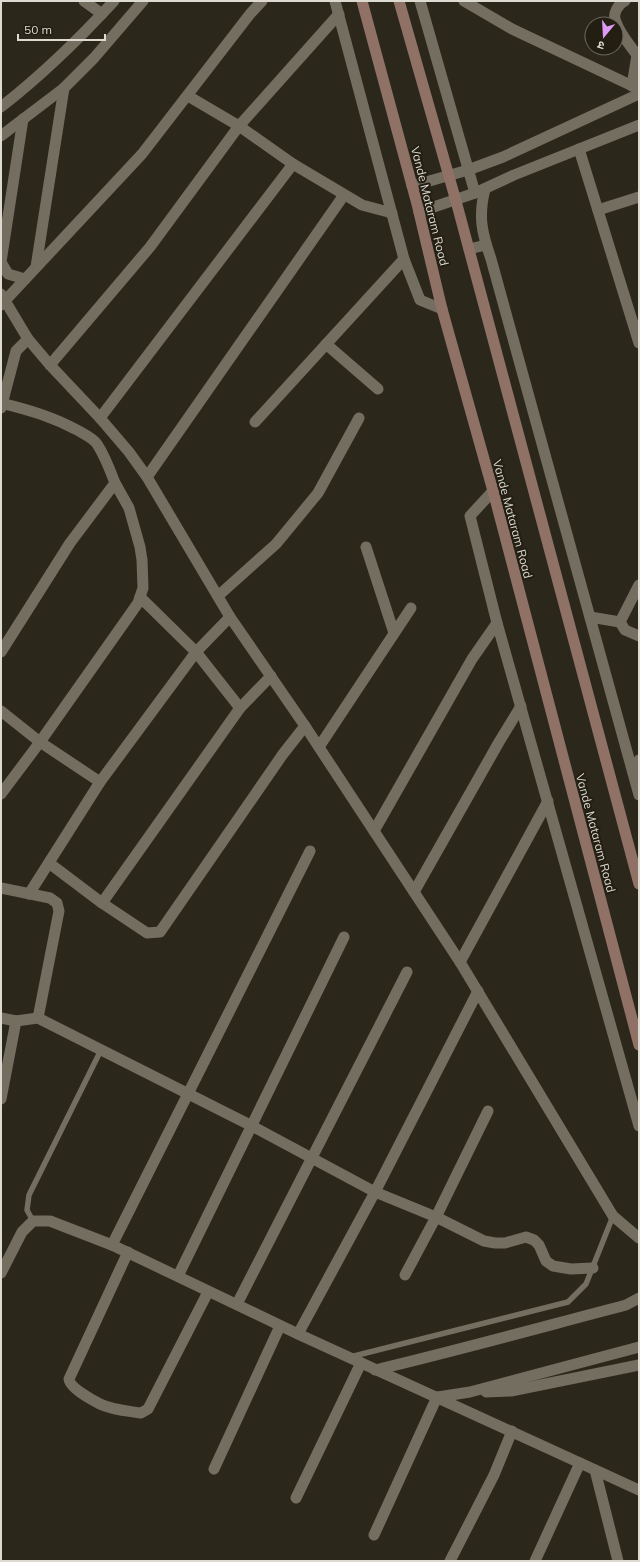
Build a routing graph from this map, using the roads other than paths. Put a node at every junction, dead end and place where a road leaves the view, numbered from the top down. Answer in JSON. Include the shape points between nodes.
{"nodes":[{"id":1,"x":84,"y":1,"type":"edge"},
{"id":2,"x":114,"y":1,"type":"edge"},
{"id":3,"x":143,"y":1,"type":"edge"},
{"id":4,"x":262,"y":1,"type":"edge"},
{"id":5,"x":335,"y":1,"type":"edge"},
{"id":6,"x":362,"y":1,"type":"edge"},
{"id":7,"x":399,"y":1,"type":"edge"},
{"id":8,"x":420,"y":1,"type":"edge"},
{"id":9,"x":464,"y":1,"type":"edge"},
{"id":10,"x":625,"y":1,"type":"edge"},
{"id":11,"x":102,"y":14,"type":"junction"},
{"id":12,"x":340,"y":14,"type":"junction"},
{"id":13,"x":64,"y":88,"type":"junction"},
{"id":14,"x":637,"y":90,"type":"edge"},
{"id":15,"x":188,"y":96,"type":"junction"},
{"id":16,"x":1,"y":107,"type":"edge"},
{"id":17,"x":23,"y":119,"type":"junction"},
{"id":18,"x":639,"y":125,"type":"edge"},
{"id":19,"x":239,"y":126,"type":"junction"},
{"id":20,"x":1,"y":136,"type":"edge"},
{"id":21,"x":579,"y":149,"type":"junction"},
{"id":22,"x":293,"y":164,"type":"junction"},
{"id":23,"x":468,"y":170,"type":"junction"},
{"id":24,"x":449,"y":177,"type":"junction"},
{"id":25,"x":412,"y":186,"type":"junction"},
{"id":26,"x":485,"y":189,"type":"junction"},
{"id":27,"x":474,"y":194,"type":"junction"},
{"id":28,"x":344,"y":195,"type":"junction"},
{"id":29,"x":639,"y":197,"type":"edge"},
{"id":30,"x":456,"y":201,"type":"junction"},
{"id":31,"x":598,"y":210,"type":"junction"},
{"id":32,"x":419,"y":212,"type":"junction"},
{"id":33,"x":392,"y":213,"type":"junction"},
{"id":34,"x":486,"y":245,"type":"junction"},
{"id":35,"x":469,"y":249,"type":"junction"},
{"id":36,"x":404,"y":259,"type":"junction"},
{"id":37,"x":36,"y":267,"type":"junction"},
{"id":38,"x":25,"y":279,"type":"junction"},
{"id":39,"x":3,"y":300,"type":"edge"},
{"id":40,"x":442,"y":309,"type":"junction"},
{"id":41,"x":28,"y":339,"type":"junction"},
{"id":42,"x":639,"y":343,"type":"edge"},
{"id":43,"x":326,"y":344,"type":"junction"},
{"id":44,"x":50,"y":365,"type":"junction"},
{"id":45,"x":378,"y":389,"type":"dead end"},
{"id":46,"x":2,"y":405,"type":"edge"},
{"id":47,"x":100,"y":418,"type":"junction"},
{"id":48,"x":359,"y":418,"type":"dead end"},
{"id":49,"x":255,"y":422,"type":"dead end"},
{"id":50,"x":147,"y":477,"type":"junction"},
{"id":51,"x":115,"y":483,"type":"junction"},
{"id":52,"x":493,"y":491,"type":"junction"},
{"id":53,"x":366,"y":547,"type":"dead end"},
{"id":54,"x":639,"y":585,"type":"edge"},
{"id":55,"x":218,"y":596,"type":"junction"},
{"id":56,"x":140,"y":597,"type":"junction"},
{"id":57,"x":411,"y":608,"type":"dead end"},
{"id":58,"x":230,"y":616,"type":"junction"},
{"id":59,"x":590,"y":617,"type":"junction"},
{"id":60,"x":620,"y":622,"type":"junction"},
{"id":61,"x":497,"y":623,"type":"junction"},
{"id":62,"x":394,"y":633,"type":"junction"},
{"id":63,"x":639,"y":636,"type":"edge"},
{"id":64,"x":1,"y":652,"type":"edge"},
{"id":65,"x":196,"y":652,"type":"junction"},
{"id":66,"x":271,"y":676,"type":"junction"},
{"id":67,"x":521,"y":706,"type":"junction"},
{"id":68,"x":240,"y":708,"type":"junction"},
{"id":69,"x":1,"y":711,"type":"edge"},
{"id":70,"x":305,"y":726,"type":"junction"},
{"id":71,"x":40,"y":742,"type":"junction"},
{"id":72,"x":319,"y":747,"type":"junction"},
{"id":73,"x":639,"y":760,"type":"edge"},
{"id":74,"x":633,"y":772,"type":"junction"},
{"id":75,"x":100,"y":782,"type":"junction"},
{"id":76,"x":637,"y":783,"type":"edge"},
{"id":77,"x":1,"y":794,"type":"edge"},
{"id":78,"x":639,"y":795,"type":"edge"},
{"id":79,"x":548,"y":801,"type":"junction"},
{"id":80,"x":374,"y":831,"type":"junction"},
{"id":81,"x":310,"y":851,"type":"dead end"},
{"id":82,"x":50,"y":863,"type":"junction"},
{"id":83,"x":639,"y":884,"type":"edge"},
{"id":84,"x":1,"y":888,"type":"edge"},
{"id":85,"x":414,"y":892,"type":"junction"},
{"id":86,"x":29,"y":894,"type":"junction"},
{"id":87,"x":102,"y":903,"type":"junction"},
{"id":88,"x":344,"y":937,"type":"dead end"},
{"id":89,"x":460,"y":962,"type":"junction"},
{"id":90,"x":407,"y":972,"type":"dead end"},
{"id":91,"x":478,"y":991,"type":"junction"},
{"id":92,"x":1,"y":1018,"type":"edge"},
{"id":93,"x":38,"y":1018,"type":"junction"},
{"id":94,"x":16,"y":1021,"type":"junction"},
{"id":95,"x":639,"y":1045,"type":"edge"},
{"id":96,"x":101,"y":1050,"type":"junction"},
{"id":97,"x":187,"y":1094,"type":"junction"},
{"id":98,"x":1,"y":1099,"type":"edge"},
{"id":99,"x":488,"y":1112,"type":"dead end"},
{"id":100,"x":252,"y":1126,"type":"junction"},
{"id":101,"x":639,"y":1126,"type":"edge"},
{"id":102,"x":312,"y":1158,"type":"junction"},
{"id":103,"x":375,"y":1192,"type":"junction"},
{"id":104,"x":612,"y":1216,"type":"junction"},
{"id":105,"x":436,"y":1217,"type":"junction"},
{"id":106,"x":34,"y":1220,"type":"junction"},
{"id":107,"x":639,"y":1238,"type":"edge"},
{"id":108,"x":112,"y":1244,"type":"junction"},
{"id":109,"x":128,"y":1252,"type":"junction"},
{"id":110,"x":593,"y":1268,"type":"junction"},
{"id":111,"x":1,"y":1273,"type":"edge"},
{"id":112,"x":405,"y":1275,"type":"dead end"},
{"id":113,"x":178,"y":1276,"type":"junction"},
{"id":114,"x":208,"y":1292,"type":"junction"},
{"id":115,"x":639,"y":1298,"type":"edge"},
{"id":116,"x":237,"y":1304,"type":"junction"},
{"id":117,"x":280,"y":1326,"type":"junction"},
{"id":118,"x":298,"y":1334,"type":"junction"},
{"id":119,"x":639,"y":1347,"type":"edge"},
{"id":120,"x":348,"y":1357,"type":"junction"},
{"id":121,"x":361,"y":1363,"type":"junction"},
{"id":122,"x":639,"y":1365,"type":"edge"},
{"id":123,"x":375,"y":1370,"type":"junction"},
{"id":124,"x":470,"y":1392,"type":"junction"},
{"id":125,"x":437,"y":1397,"type":"junction"},
{"id":126,"x":512,"y":1431,"type":"junction"},
{"id":127,"x":580,"y":1463,"type":"junction"},
{"id":128,"x":214,"y":1469,"type":"dead end"},
{"id":129,"x":595,"y":1470,"type":"junction"},
{"id":130,"x":639,"y":1490,"type":"edge"},
{"id":131,"x":296,"y":1498,"type":"dead end"},
{"id":132,"x":374,"y":1535,"type":"dead end"},
{"id":133,"x":538,"y":1560,"type":"edge"},
{"id":134,"x":450,"y":1561,"type":"edge"},
{"id":135,"x":618,"y":1561,"type":"edge"}],
"edges":[{"from":1,"to":11,"type":"street"},
{"from":2,"to":11,"type":"street"},
{"from":3,"to":13,"type":"street","via":[[94,58]]},
{"from":4,"to":15,"type":"street"},
{"from":5,"to":12,"type":"street"},
{"from":6,"to":25,"type":"main road","name":"Vande Mataram Road"},
{"from":7,"to":24,"type":"main road","name":"Vande Mataram Road"},
{"from":8,"to":23,"type":"street"},
{"from":9,"to":14,"type":"street","via":[[512,29]]},
{"from":10,"to":14,"type":"street","via":[[620,3],[616,10],[615,21],[637,55]]},
{"from":11,"to":16,"type":"street","via":[[78,40]]},
{"from":12,"to":19,"type":"street"},
{"from":12,"to":33,"type":"street"},
{"from":13,"to":17,"type":"street"},
{"from":13,"to":37,"type":"street"},
{"from":14,"to":23,"type":"street","via":[[544,139]]},
{"from":15,"to":19,"type":"street"},
{"from":15,"to":37,"type":"street","via":[[142,154]]},
{"from":17,"to":20,"type":"street"},
{"from":17,"to":38,"type":"street","via":[[1,262],[8,274]]},
{"from":18,"to":21,"type":"street"},
{"from":19,"to":22,"type":"street"},
{"from":19,"to":44,"type":"street","via":[[150,247]]},
{"from":21,"to":26,"type":"street"},
{"from":21,"to":31,"type":"street"},
{"from":22,"to":28,"type":"street"},
{"from":22,"to":47,"type":"street"},
{"from":23,"to":24,"type":"street"},
{"from":23,"to":27,"type":"street"},
{"from":24,"to":25,"type":"street"},
{"from":24,"to":30,"type":"main road","name":"Vande Mataram Road"},
{"from":25,"to":32,"type":"main road","name":"Vande Mataram Road"},
{"from":26,"to":27,"type":"street"},
{"from":26,"to":34,"type":"street","via":[[482,202],[482,231]]},
{"from":27,"to":30,"type":"street"},
{"from":28,"to":33,"type":"street","via":[[362,205]]},
{"from":28,"to":50,"type":"street"},
{"from":29,"to":31,"type":"street"},
{"from":30,"to":32,"type":"street"},
{"from":30,"to":35,"type":"main road","name":"Vande Mataram Road"},
{"from":31,"to":42,"type":"street"},
{"from":32,"to":40,"type":"main road","name":"Vande Mataram Road"},
{"from":33,"to":36,"type":"street"},
{"from":34,"to":35,"type":"street"},
{"from":34,"to":59,"type":"street"},
{"from":35,"to":83,"type":"main road","name":"Vande Mataram Road"},
{"from":36,"to":40,"type":"street","via":[[420,300]]},
{"from":36,"to":43,"type":"street"},
{"from":37,"to":38,"type":"street"},
{"from":38,"to":39,"type":"street"},
{"from":39,"to":41,"type":"street"},
{"from":40,"to":52,"type":"main road","name":"Vande Mataram Road"},
{"from":41,"to":44,"type":"street"},
{"from":41,"to":46,"type":"street","via":[[16,352]]},
{"from":43,"to":45,"type":"street"},
{"from":43,"to":49,"type":"street"},
{"from":44,"to":47,"type":"street"},
{"from":46,"to":51,"type":"street","via":[[20,407],[53,418],[96,442]]},
{"from":47,"to":50,"type":"street"},
{"from":48,"to":55,"type":"street","via":[[318,493],[276,544]]},
{"from":50,"to":55,"type":"street"},
{"from":51,"to":56,"type":"street","via":[[129,508],[140,547],[143,572]]},
{"from":51,"to":64,"type":"street","via":[[70,543]]},
{"from":52,"to":61,"type":"street","via":[[470,516]]},
{"from":52,"to":95,"type":"main road","name":"Vande Mataram Road"},
{"from":53,"to":62,"type":"street"},
{"from":54,"to":60,"type":"street"},
{"from":55,"to":58,"type":"street"},
{"from":56,"to":65,"type":"street"},
{"from":56,"to":71,"type":"street"},
{"from":57,"to":62,"type":"street"},
{"from":58,"to":65,"type":"street"},
{"from":58,"to":66,"type":"street"},
{"from":59,"to":60,"type":"street"},
{"from":59,"to":74,"type":"street"},
{"from":60,"to":63,"type":"street","via":[[625,630]]},
{"from":61,"to":67,"type":"street"},
{"from":61,"to":80,"type":"street","via":[[472,659]]},
{"from":62,"to":72,"type":"street"},
{"from":65,"to":68,"type":"street"},
{"from":65,"to":75,"type":"street"},
{"from":66,"to":68,"type":"street"},
{"from":66,"to":70,"type":"street"},
{"from":67,"to":79,"type":"street"},
{"from":67,"to":85,"type":"street"},
{"from":68,"to":87,"type":"street"},
{"from":69,"to":71,"type":"street"},
{"from":70,"to":72,"type":"street"},
{"from":70,"to":87,"type":"street","via":[[160,932],[147,933]]},
{"from":71,"to":75,"type":"street"},
{"from":71,"to":77,"type":"street"},
{"from":72,"to":80,"type":"street"},
{"from":73,"to":74,"type":"street"},
{"from":74,"to":76,"type":"street"},
{"from":75,"to":82,"type":"street"},
{"from":76,"to":78,"type":"street"},
{"from":79,"to":89,"type":"street"},
{"from":79,"to":101,"type":"street"},
{"from":80,"to":85,"type":"street"},
{"from":81,"to":97,"type":"street"},
{"from":82,"to":86,"type":"street"},
{"from":82,"to":87,"type":"street"},
{"from":84,"to":86,"type":"street"},
{"from":85,"to":89,"type":"street"},
{"from":86,"to":93,"type":"street","via":[[50,898],[57,903],[59,911]]},
{"from":88,"to":100,"type":"street"},
{"from":89,"to":91,"type":"street"},
{"from":90,"to":102,"type":"street"},
{"from":91,"to":103,"type":"street"},
{"from":91,"to":104,"type":"street"},
{"from":92,"to":94,"type":"street"},
{"from":93,"to":94,"type":"street"},
{"from":93,"to":96,"type":"street"},
{"from":94,"to":98,"type":"street"},
{"from":96,"to":97,"type":"street"},
{"from":96,"to":106,"type":"lane","via":[[29,1195],[27,1210]]},
{"from":97,"to":100,"type":"street"},
{"from":97,"to":108,"type":"street"},
{"from":99,"to":105,"type":"street"},
{"from":100,"to":102,"type":"street"},
{"from":100,"to":113,"type":"street"},
{"from":102,"to":103,"type":"street"},
{"from":102,"to":116,"type":"street"},
{"from":103,"to":105,"type":"street"},
{"from":103,"to":118,"type":"street"},
{"from":104,"to":107,"type":"street"},
{"from":104,"to":110,"type":"lane"},
{"from":105,"to":110,"type":"street","via":[[484,1241],[505,1243],[526,1237],[534,1240],[546,1261],[553,1266],[570,1269]]},
{"from":105,"to":112,"type":"street"},
{"from":106,"to":108,"type":"street","via":[[50,1221]]},
{"from":106,"to":111,"type":"street","via":[[22,1232]]},
{"from":108,"to":109,"type":"street"},
{"from":109,"to":113,"type":"street"},
{"from":109,"to":114,"type":"street","via":[[69,1379],[73,1387],[101,1405],[141,1413],[148,1409]]},
{"from":110,"to":120,"type":"lane","via":[[586,1284],[568,1302]]},
{"from":113,"to":114,"type":"street"},
{"from":114,"to":116,"type":"street"},
{"from":115,"to":123,"type":"street","via":[[626,1305]]},
{"from":116,"to":117,"type":"street"},
{"from":117,"to":118,"type":"street"},
{"from":117,"to":128,"type":"street"},
{"from":118,"to":120,"type":"street"},
{"from":119,"to":124,"type":"street"},
{"from":120,"to":121,"type":"street"},
{"from":121,"to":123,"type":"street"},
{"from":121,"to":131,"type":"street"},
{"from":122,"to":124,"type":"street","via":[[511,1391]]},
{"from":123,"to":125,"type":"street"},
{"from":124,"to":125,"type":"street"},
{"from":125,"to":126,"type":"street"},
{"from":125,"to":132,"type":"street"},
{"from":126,"to":127,"type":"street"},
{"from":126,"to":134,"type":"street","via":[[494,1475]]},
{"from":127,"to":129,"type":"street"},
{"from":127,"to":133,"type":"street"},
{"from":129,"to":130,"type":"street"},
{"from":129,"to":135,"type":"street"}]}
